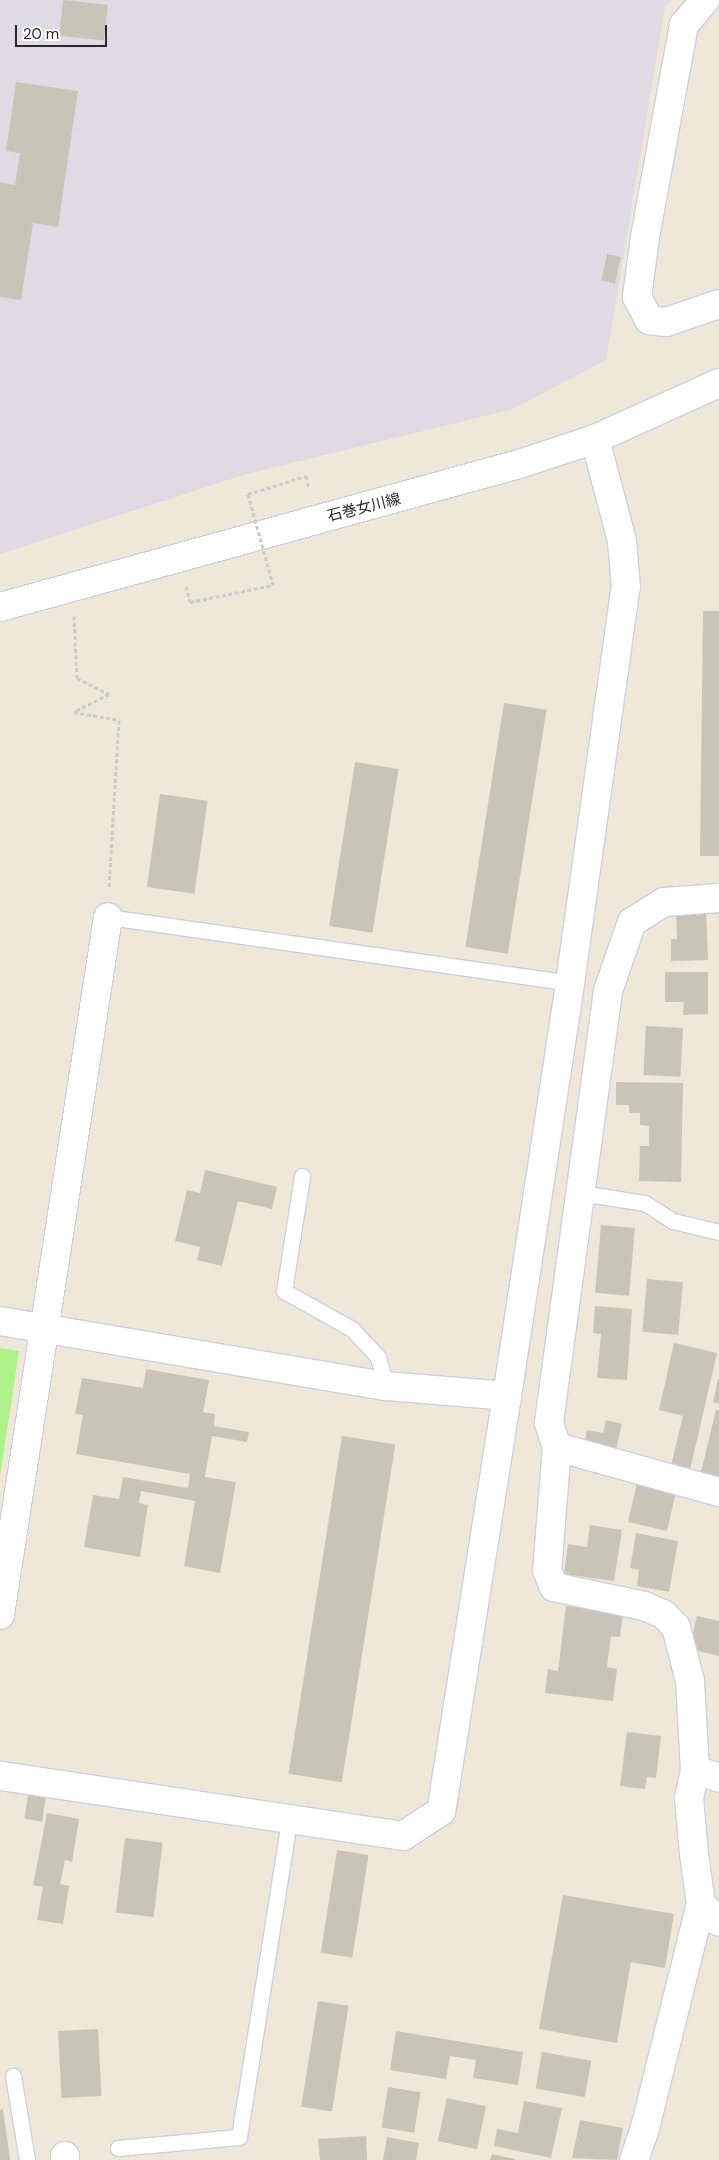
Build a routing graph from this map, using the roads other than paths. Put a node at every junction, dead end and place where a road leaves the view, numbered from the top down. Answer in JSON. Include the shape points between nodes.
{"nodes":[{"id":1,"x":705,"y":0,"type":"edge"},
{"id":2,"x":719,"y":304,"type":"edge"},
{"id":3,"x":719,"y":383,"type":"edge"},
{"id":4,"x":595,"y":439,"type":"junction"},
{"id":5,"x":0,"y":607,"type":"edge"},
{"id":6,"x":719,"y":898,"type":"edge"},
{"id":7,"x":108,"y":917,"type":"joint"},
{"id":8,"x":570,"y":983,"type":"junction"},
{"id":9,"x":608,"y":991,"type":"junction"},
{"id":10,"x":302,"y":1176,"type":"dead end"},
{"id":11,"x":581,"y":1193,"type":"junction"},
{"id":12,"x":719,"y":1232,"type":"edge"},
{"id":13,"x":0,"y":1321,"type":"edge"},
{"id":14,"x":44,"y":1328,"type":"junction"},
{"id":15,"x":386,"y":1386,"type":"junction"},
{"id":16,"x":507,"y":1396,"type":"junction"},
{"id":17,"x":556,"y":1447,"type":"junction"},
{"id":18,"x":719,"y":1492,"type":"edge"},
{"id":19,"x":0,"y":1615,"type":"edge"},
{"id":20,"x":707,"y":1774,"type":"edge"},
{"id":21,"x":0,"y":1776,"type":"edge"},
{"id":22,"x":289,"y":1821,"type":"junction"},
{"id":23,"x":710,"y":1913,"type":"edge"},
{"id":24,"x":13,"y":2076,"type":"dead end"},
{"id":25,"x":118,"y":2148,"type":"dead end"},
{"id":26,"x":27,"y":2160,"type":"edge"},
{"id":27,"x":634,"y":2160,"type":"edge"}],
"edges":[{"from":1,"to":2,"type":"street","via":[[684,25],[637,297],[649,320],[666,322]]},
{"from":3,"to":4,"type":"street","name":"石巻女川線"},
{"from":4,"to":5,"type":"street","name":"石巻女川線","via":[[402,498]]},
{"from":4,"to":8,"type":"street","via":[[622,540],[626,587]]},
{"from":6,"to":9,"type":"street","via":[[664,902],[632,922]]},
{"from":7,"to":8,"type":"lane"},
{"from":7,"to":14,"type":"street"},
{"from":8,"to":9,"type":"street"},
{"from":8,"to":16,"type":"street"},
{"from":9,"to":11,"type":"street"},
{"from":10,"to":15,"type":"lane","via":[[284,1290],[352,1329],[378,1357]]},
{"from":11,"to":12,"type":"lane","via":[[645,1203],[673,1221]]},
{"from":11,"to":17,"type":"street","via":[[549,1423]]},
{"from":13,"to":14,"type":"street"},
{"from":14,"to":15,"type":"street"},
{"from":14,"to":19,"type":"street"},
{"from":15,"to":16,"type":"street"},
{"from":16,"to":22,"type":"street","via":[[441,1811],[403,1836]]},
{"from":17,"to":18,"type":"street"},
{"from":17,"to":20,"type":"street","via":[[547,1570],[554,1587],[644,1606],[663,1614],[676,1627],[690,1681]]},
{"from":20,"to":23,"type":"street","via":[[689,1798]]},
{"from":21,"to":22,"type":"street"},
{"from":22,"to":25,"type":"lane","via":[[239,2137]]},
{"from":23,"to":27,"type":"street"},
{"from":24,"to":26,"type":"lane"}]}
